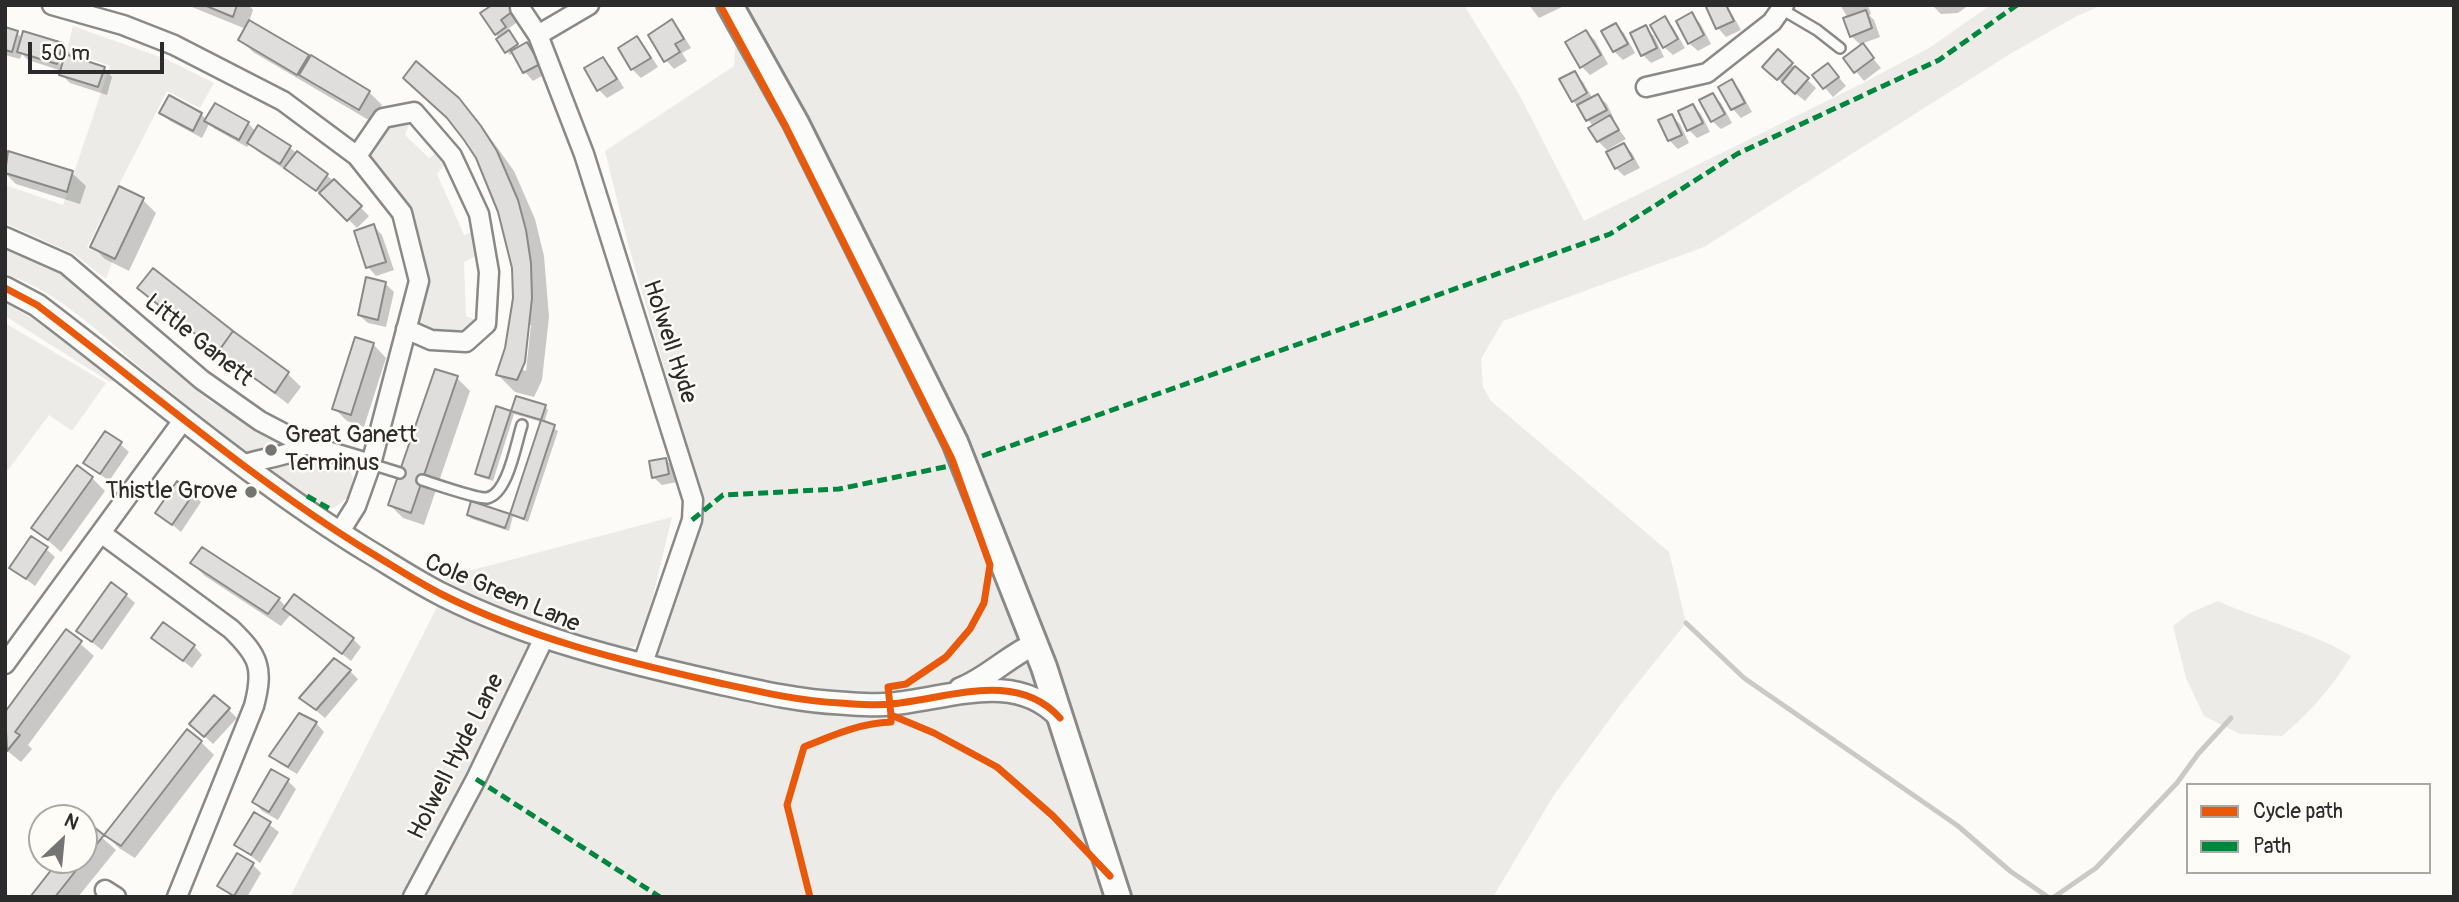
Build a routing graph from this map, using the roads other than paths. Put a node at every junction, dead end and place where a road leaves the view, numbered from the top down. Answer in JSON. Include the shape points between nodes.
{"nodes":[{"id":1,"x":589,"y":5,"type":"edge"},
{"id":2,"x":730,"y":5,"type":"edge"},
{"id":3,"x":64,"y":7,"type":"edge"},
{"id":4,"x":520,"y":8,"type":"dead end"},
{"id":5,"x":1783,"y":8,"type":"edge"},
{"id":6,"x":538,"y":35,"type":"junction"},
{"id":7,"x":1840,"y":48,"type":"dead end"},
{"id":8,"x":1646,"y":87,"type":"dead end"},
{"id":9,"x":357,"y":156,"type":"junction"},
{"id":10,"x":5,"y":237,"type":"edge"},
{"id":11,"x":5,"y":288,"type":"edge"},
{"id":12,"x":406,"y":329,"type":"junction"},
{"id":13,"x":184,"y":419,"type":"junction"},
{"id":14,"x":522,"y":425,"type":"dead end"},
{"id":15,"x":304,"y":444,"type":"junction"},
{"id":16,"x":371,"y":464,"type":"junction"},
{"id":17,"x":243,"y":465,"type":"junction"},
{"id":18,"x":400,"y":473,"type":"dead end"},
{"id":19,"x":422,"y":480,"type":"dead end"},
{"id":20,"x":101,"y":533,"type":"junction"},
{"id":21,"x":339,"y":533,"type":"junction"},
{"id":22,"x":544,"y":638,"type":"junction"},
{"id":23,"x":1039,"y":655,"type":"junction"},
{"id":24,"x":5,"y":664,"type":"edge"},
{"id":25,"x":642,"y":666,"type":"junction"},
{"id":26,"x":932,"y":699,"type":"junction"},
{"id":27,"x":1060,"y":718,"type":"junction"},
{"id":28,"x":177,"y":897,"type":"edge"},
{"id":29,"x":412,"y":897,"type":"edge"},
{"id":30,"x":1118,"y":897,"type":"edge"}],
"edges":[{"from":1,"to":6,"type":"street"},
{"from":2,"to":23,"type":"main road","via":[[796,123],[954,442]]},
{"from":3,"to":9,"type":"street","via":[[123,25],[221,68],[283,102]]},
{"from":4,"to":6,"type":"street","name":"Holwell Hyde"},
{"from":5,"to":7,"type":"lane"},
{"from":5,"to":8,"type":"street","via":[[1707,73]]},
{"from":6,"to":25,"type":"street","name":"Holwell Hyde","via":[[584,153],[693,500],[692,520]]},
{"from":9,"to":12,"type":"street","via":[[402,213],[419,281]]},
{"from":9,"to":12,"type":"street","via":[[383,118],[414,112],[452,156],[479,214],[489,272],[486,324],[466,342],[431,340]]},
{"from":10,"to":15,"type":"street","name":"Little Ganett","via":[[66,264],[202,380],[260,421]]},
{"from":11,"to":13,"type":"street","name":"Cole Green Lane","via":[[37,305]]},
{"from":12,"to":16,"type":"street"},
{"from":13,"to":17,"type":"street","name":"Cole Green Lane"},
{"from":13,"to":20,"type":"street"},
{"from":14,"to":19,"type":"lane","via":[[504,484],[496,494],[485,498]]},
{"from":15,"to":16,"type":"street","name":"Little Ganett"},
{"from":15,"to":17,"type":"street","via":[[297,451]]},
{"from":16,"to":18,"type":"lane"},
{"from":16,"to":21,"type":"street","via":[[356,506]]},
{"from":17,"to":21,"type":"street","name":"Cole Green Lane"},
{"from":20,"to":24,"type":"street"},
{"from":20,"to":28,"type":"street","via":[[231,629],[257,660],[260,682],[254,706]]},
{"from":21,"to":22,"type":"street","name":"Cole Green Lane","via":[[442,595]]},
{"from":22,"to":25,"type":"street","name":"Cole Green Lane"},
{"from":22,"to":29,"type":"street","name":"Holwell Hyde Lane"},
{"from":23,"to":26,"type":"street","name":"Cole Green Lane","via":[[1013,655],[972,684]]},
{"from":23,"to":27,"type":"main road"},
{"from":25,"to":26,"type":"street","name":"Cole Green Lane","via":[[837,703],[889,705]]},
{"from":26,"to":27,"type":"street","name":"Cole Green Lane","via":[[999,690],[1021,692],[1038,699]]},
{"from":27,"to":30,"type":"main road"}]}
